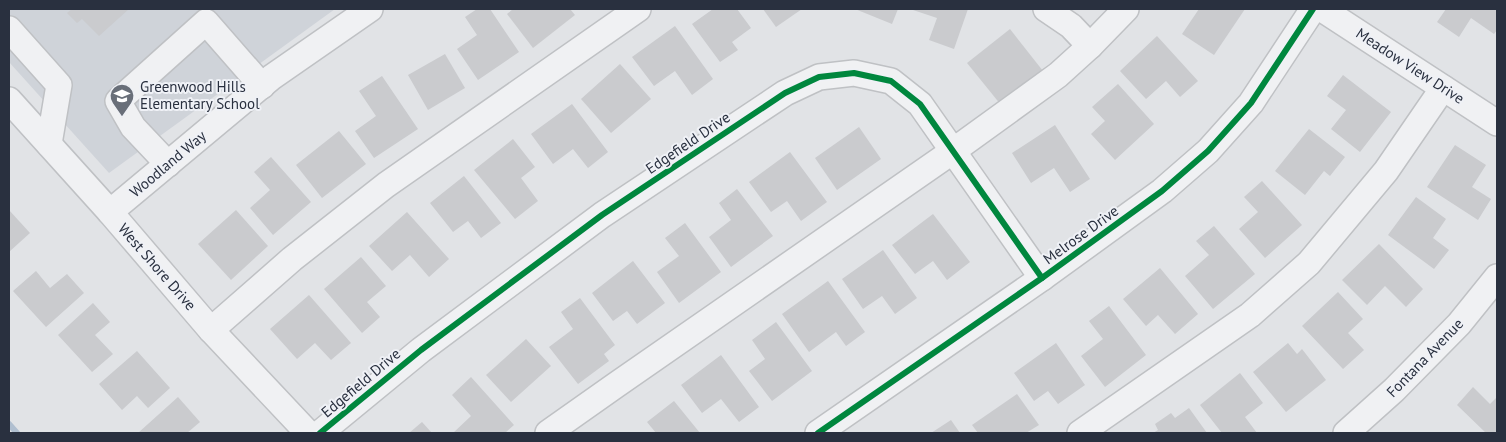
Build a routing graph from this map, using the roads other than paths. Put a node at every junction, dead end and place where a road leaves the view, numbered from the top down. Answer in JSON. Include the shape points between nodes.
{"nodes":[{"id":1,"x":370,"y":9,"type":"edge"},
{"id":2,"x":638,"y":9,"type":"edge"},
{"id":3,"x":1046,"y":9,"type":"edge"},
{"id":4,"x":1126,"y":9,"type":"edge"},
{"id":5,"x":1313,"y":9,"type":"edge"},
{"id":6,"x":1322,"y":9,"type":"edge"},
{"id":7,"x":9,"y":29,"type":"edge"},
{"id":8,"x":1090,"y":46,"type":"junction"},
{"id":9,"x":262,"y":86,"type":"junction"},
{"id":10,"x":1443,"y":88,"type":"junction"},
{"id":11,"x":9,"y":100,"type":"edge"},
{"id":12,"x":1497,"y":123,"type":"edge"},
{"id":13,"x":49,"y":144,"type":"junction"},
{"id":14,"x":953,"y":151,"type":"junction"},
{"id":15,"x":168,"y":164,"type":"junction"},
{"id":16,"x":110,"y":212,"type":"junction"},
{"id":17,"x":1042,"y":278,"type":"junction"},
{"id":18,"x":1497,"y":278,"type":"edge"},
{"id":19,"x":211,"y":330,"type":"junction"},
{"id":20,"x":308,"y":433,"type":"edge"},
{"id":21,"x":320,"y":433,"type":"edge"},
{"id":22,"x":548,"y":433,"type":"edge"},
{"id":23,"x":818,"y":433,"type":"edge"},
{"id":24,"x":1080,"y":433,"type":"edge"},
{"id":25,"x":1346,"y":433,"type":"edge"}],
"edges":[{"from":1,"to":9,"type":"street","name":"Woodland Way"},
{"from":2,"to":19,"type":"street","via":[[386,185],[292,259]]},
{"from":3,"to":8,"type":"street","via":[[1071,26]]},
{"from":4,"to":8,"type":"street"},
{"from":5,"to":17,"type":"street","name":"Melrose Drive","via":[[1251,103],[1208,151],[1162,191]]},
{"from":6,"to":10,"type":"street","name":"Meadow View Drive"},
{"from":7,"to":13,"type":"street","via":[[59,85]]},
{"from":8,"to":14,"type":"street","via":[[1058,75]]},
{"from":9,"to":15,"type":"street","name":"Woodland Way"},
{"from":9,"to":15,"type":"street","via":[[206,22],[118,101],[133,127]]},
{"from":10,"to":12,"type":"street","name":"Meadow View Drive"},
{"from":10,"to":24,"type":"street","via":[[1386,171],[1309,263],[1250,315]]},
{"from":11,"to":13,"type":"street","name":"West Shore Drive"},
{"from":13,"to":16,"type":"street","name":"West Shore Drive"},
{"from":14,"to":17,"type":"street","name":"Edgefield Drive"},
{"from":14,"to":21,"type":"street","name":"Edgefield Drive","via":[[920,104],[891,81],[854,72],[819,77],[785,93],[602,215],[420,350]]},
{"from":14,"to":22,"type":"street"},
{"from":15,"to":16,"type":"street","name":"Woodland Way"},
{"from":16,"to":19,"type":"street","name":"West Shore Drive"},
{"from":17,"to":23,"type":"street","name":"Melrose Drive"},
{"from":18,"to":25,"type":"street","name":"Fontana Avenue","via":[[1452,331]]},
{"from":19,"to":20,"type":"street","name":"West Shore Drive"}]}
